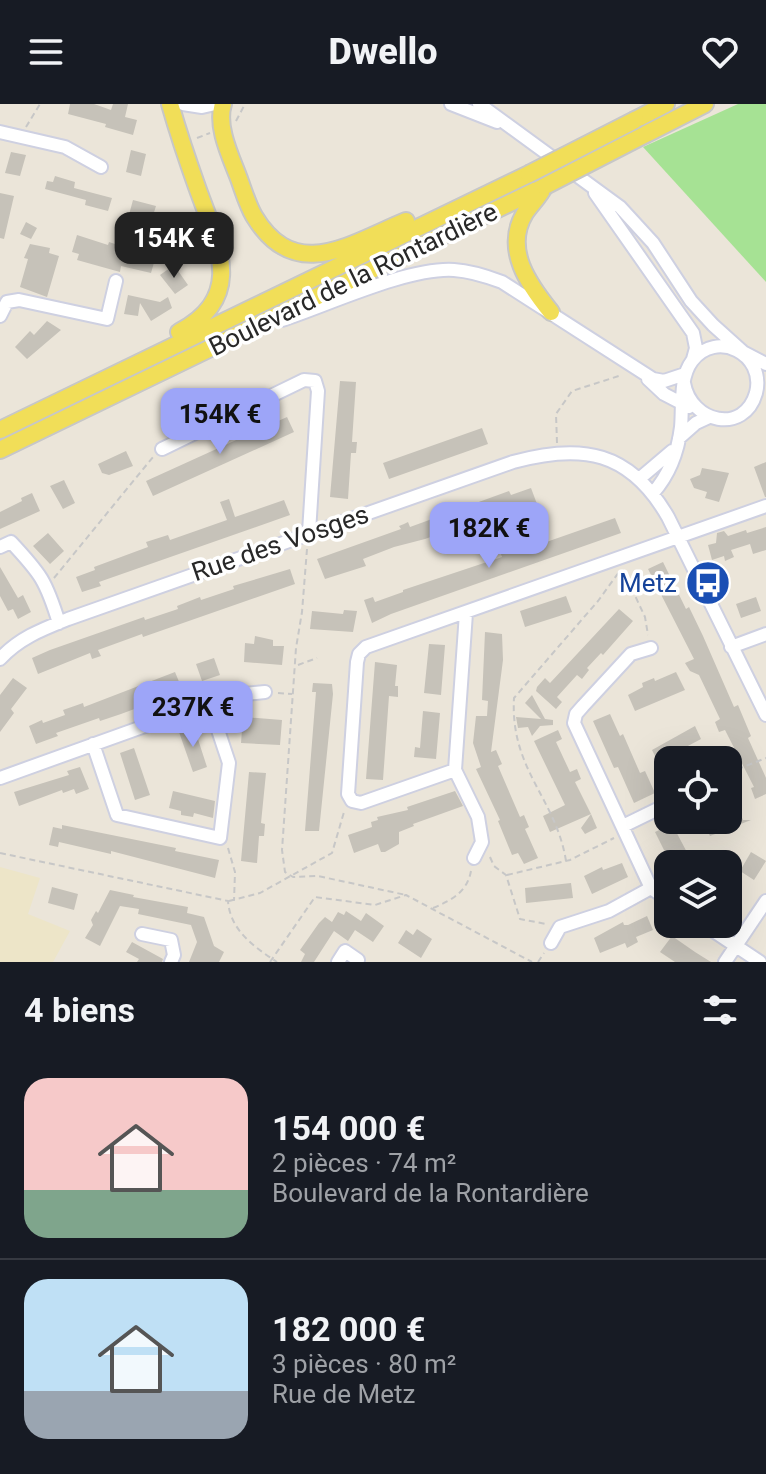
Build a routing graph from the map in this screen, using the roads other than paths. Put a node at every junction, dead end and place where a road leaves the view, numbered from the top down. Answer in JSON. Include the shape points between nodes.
{"nodes":[{"id":1,"x":170,"y":104,"type":"edge"},
{"id":2,"x":183,"y":104,"type":"edge"},
{"id":3,"x":215,"y":104,"type":"edge"},
{"id":4,"x":223,"y":104,"type":"edge"},
{"id":5,"x":451,"y":104,"type":"edge"},
{"id":6,"x":479,"y":104,"type":"edge"},
{"id":7,"x":666,"y":104,"type":"edge"},
{"id":8,"x":705,"y":104,"type":"edge"},
{"id":9,"x":514,"y":129,"type":"junction"},
{"id":10,"x":0,"y":132,"type":"edge"},
{"id":11,"x":101,"y":167,"type":"dead end"},
{"id":12,"x":545,"y":186,"type":"junction"},
{"id":13,"x":590,"y":187,"type":"junction"},
{"id":14,"x":472,"y":200,"type":"junction"},
{"id":15,"x":116,"y":281,"type":"dead end"},
{"id":16,"x":551,"y":312,"type":"junction"},
{"id":17,"x":0,"y":316,"type":"edge"},
{"id":18,"x":241,"y":333,"type":"junction"},
{"id":19,"x":743,"y":352,"type":"junction"},
{"id":20,"x":693,"y":359,"type":"junction"},
{"id":21,"x":766,"y":364,"type":"edge"},
{"id":22,"x":643,"y":374,"type":"junction"},
{"id":23,"x":685,"y":378,"type":"junction"},
{"id":24,"x":92,"y":383,"type":"junction"},
{"id":25,"x":683,"y":403,"type":"junction"},
{"id":26,"x":766,"y":404,"type":"edge"},
{"id":27,"x":748,"y":408,"type":"junction"},
{"id":28,"x":703,"y":414,"type":"junction"},
{"id":29,"x":0,"y":430,"type":"edge"},
{"id":30,"x":676,"y":444,"type":"junction"},
{"id":31,"x":162,"y":449,"type":"road end"},
{"id":32,"x":0,"y":450,"type":"edge"},
{"id":33,"x":639,"y":479,"type":"junction"},
{"id":34,"x":653,"y":493,"type":"junction"},
{"id":35,"x":766,"y":506,"type":"edge"},
{"id":36,"x":309,"y":532,"type":"junction"},
{"id":37,"x":678,"y":537,"type":"junction"},
{"id":38,"x":0,"y":547,"type":"edge"},
{"id":39,"x":466,"y":613,"type":"junction"},
{"id":40,"x":59,"y":623,"type":"junction"},
{"id":41,"x":766,"y":634,"type":"edge"},
{"id":42,"x":731,"y":647,"type":"junction"},
{"id":43,"x":651,"y":648,"type":"road end"},
{"id":44,"x":0,"y":659,"type":"edge"},
{"id":45,"x":265,"y":692,"type":"road end"},
{"id":46,"x":209,"y":703,"type":"junction"},
{"id":47,"x":766,"y":715,"type":"edge"},
{"id":48,"x":93,"y":744,"type":"junction"},
{"id":49,"x":455,"y":770,"type":"junction"},
{"id":50,"x":0,"y":778,"type":"edge"},
{"id":51,"x":654,"y":812,"type":"edge"},
{"id":52,"x":624,"y":829,"type":"junction"},
{"id":53,"x":474,"y":858,"type":"road end"},
{"id":54,"x":651,"y":888,"type":"junction"},
{"id":55,"x":654,"y":890,"type":"edge"},
{"id":56,"x":766,"y":901,"type":"edge"},
{"id":57,"x":142,"y":934,"type":"dead end"},
{"id":58,"x":723,"y":938,"type":"edge"},
{"id":59,"x":551,"y":943,"type":"dead end"},
{"id":60,"x":735,"y":946,"type":"junction"},
{"id":61,"x":358,"y":960,"type":"dead end"},
{"id":62,"x":171,"y":962,"type":"edge"},
{"id":63,"x":338,"y":962,"type":"edge"},
{"id":64,"x":725,"y":962,"type":"edge"},
{"id":65,"x":760,"y":962,"type":"edge"}],
"edges":[{"from":1,"to":24,"type":"main road","via":[[219,243],[219,288],[190,326]]},
{"from":2,"to":3,"type":"street"},
{"from":4,"to":14,"type":"main road","via":[[230,155],[253,215],[272,240],[294,253],[321,256]]},
{"from":5,"to":9,"type":"street"},
{"from":6,"to":9,"type":"street"},
{"from":7,"to":14,"type":"main road","name":"Boulevard de la Rontardière","bridge":true},
{"from":8,"to":12,"type":"main road","name":"Boulevard de la Rontardière","bridge":true},
{"from":9,"to":13,"type":"street"},
{"from":10,"to":11,"type":"street","via":[[65,147]]},
{"from":12,"to":16,"type":"main road","via":[[517,235],[522,271]]},
{"from":12,"to":18,"type":"main road","name":"Boulevard de la Rontardière"},
{"from":13,"to":19,"type":"street","via":[[636,221],[691,301]]},
{"from":13,"to":20,"type":"street","via":[[693,333]]},
{"from":14,"to":24,"type":"main road","name":"Boulevard de la Rontardière"},
{"from":15,"to":17,"type":"street","via":[[107,319],[19,300],[7,302]]},
{"from":16,"to":18,"type":"street","via":[[502,282],[453,269],[368,289]]},
{"from":16,"to":22,"type":"street"},
{"from":18,"to":32,"type":"main road","name":"Boulevard de la Rontardière"},
{"from":19,"to":20,"type":"street","via":[[722,345]]},
{"from":19,"to":21,"type":"street"},
{"from":19,"to":27,"type":"street","via":[[758,379]]},
{"from":20,"to":23,"type":"street"},
{"from":22,"to":23,"type":"street","via":[[664,381]]},
{"from":22,"to":25,"type":"street"},
{"from":23,"to":25,"type":"street"},
{"from":23,"to":28,"type":"street","via":[[691,403]]},
{"from":24,"to":29,"type":"main road","name":"Boulevard de la Rontardière"},
{"from":25,"to":28,"type":"street"},
{"from":25,"to":30,"type":"street"},
{"from":26,"to":27,"type":"street"},
{"from":27,"to":28,"type":"street","via":[[726,419]]},
{"from":28,"to":30,"type":"street"},
{"from":30,"to":33,"type":"street"},
{"from":30,"to":34,"type":"street","via":[[669,471]]},
{"from":31,"to":36,"type":"street","via":[[304,380],[315,381]]},
{"from":33,"to":34,"type":"street","name":"Rue des Vosges"},
{"from":33,"to":36,"type":"street","name":"Rue des Vosges","via":[[602,457],[558,452],[513,462]]},
{"from":34,"to":37,"type":"street","name":"Rue des Vosges"},
{"from":35,"to":37,"type":"street"},
{"from":36,"to":40,"type":"street","name":"Rue des Vosges"},
{"from":37,"to":39,"type":"street"},
{"from":37,"to":42,"type":"street","name":"Rue des Vosges"},
{"from":38,"to":40,"type":"street","via":[[11,542],[39,572]]},
{"from":39,"to":49,"type":"street"},
{"from":39,"to":49,"type":"street","via":[[366,647],[359,654],[348,794],[361,803]]},
{"from":40,"to":44,"type":"street","name":"Rue des Vosges","via":[[28,636]]},
{"from":41,"to":42,"type":"street"},
{"from":42,"to":47,"type":"street","name":"Rue des Vosges"},
{"from":43,"to":52,"type":"street","via":[[631,654],[576,714],[574,723]]},
{"from":45,"to":46,"type":"street"},
{"from":46,"to":48,"type":"street"},
{"from":46,"to":48,"type":"street","via":[[229,763],[220,838],[117,815]]},
{"from":48,"to":50,"type":"street"},
{"from":49,"to":53,"type":"street","via":[[478,817],[482,842]]},
{"from":51,"to":52,"type":"street"},
{"from":52,"to":54,"type":"street"},
{"from":54,"to":55,"type":"street"},
{"from":54,"to":59,"type":"street","via":[[609,911],[560,927]]},
{"from":56,"to":60,"type":"street"},
{"from":57,"to":62,"type":"street","via":[[171,940]]},
{"from":58,"to":60,"type":"street"},
{"from":60,"to":64,"type":"street"},
{"from":60,"to":65,"type":"street"},
{"from":61,"to":63,"type":"street","via":[[345,951]]}]}
